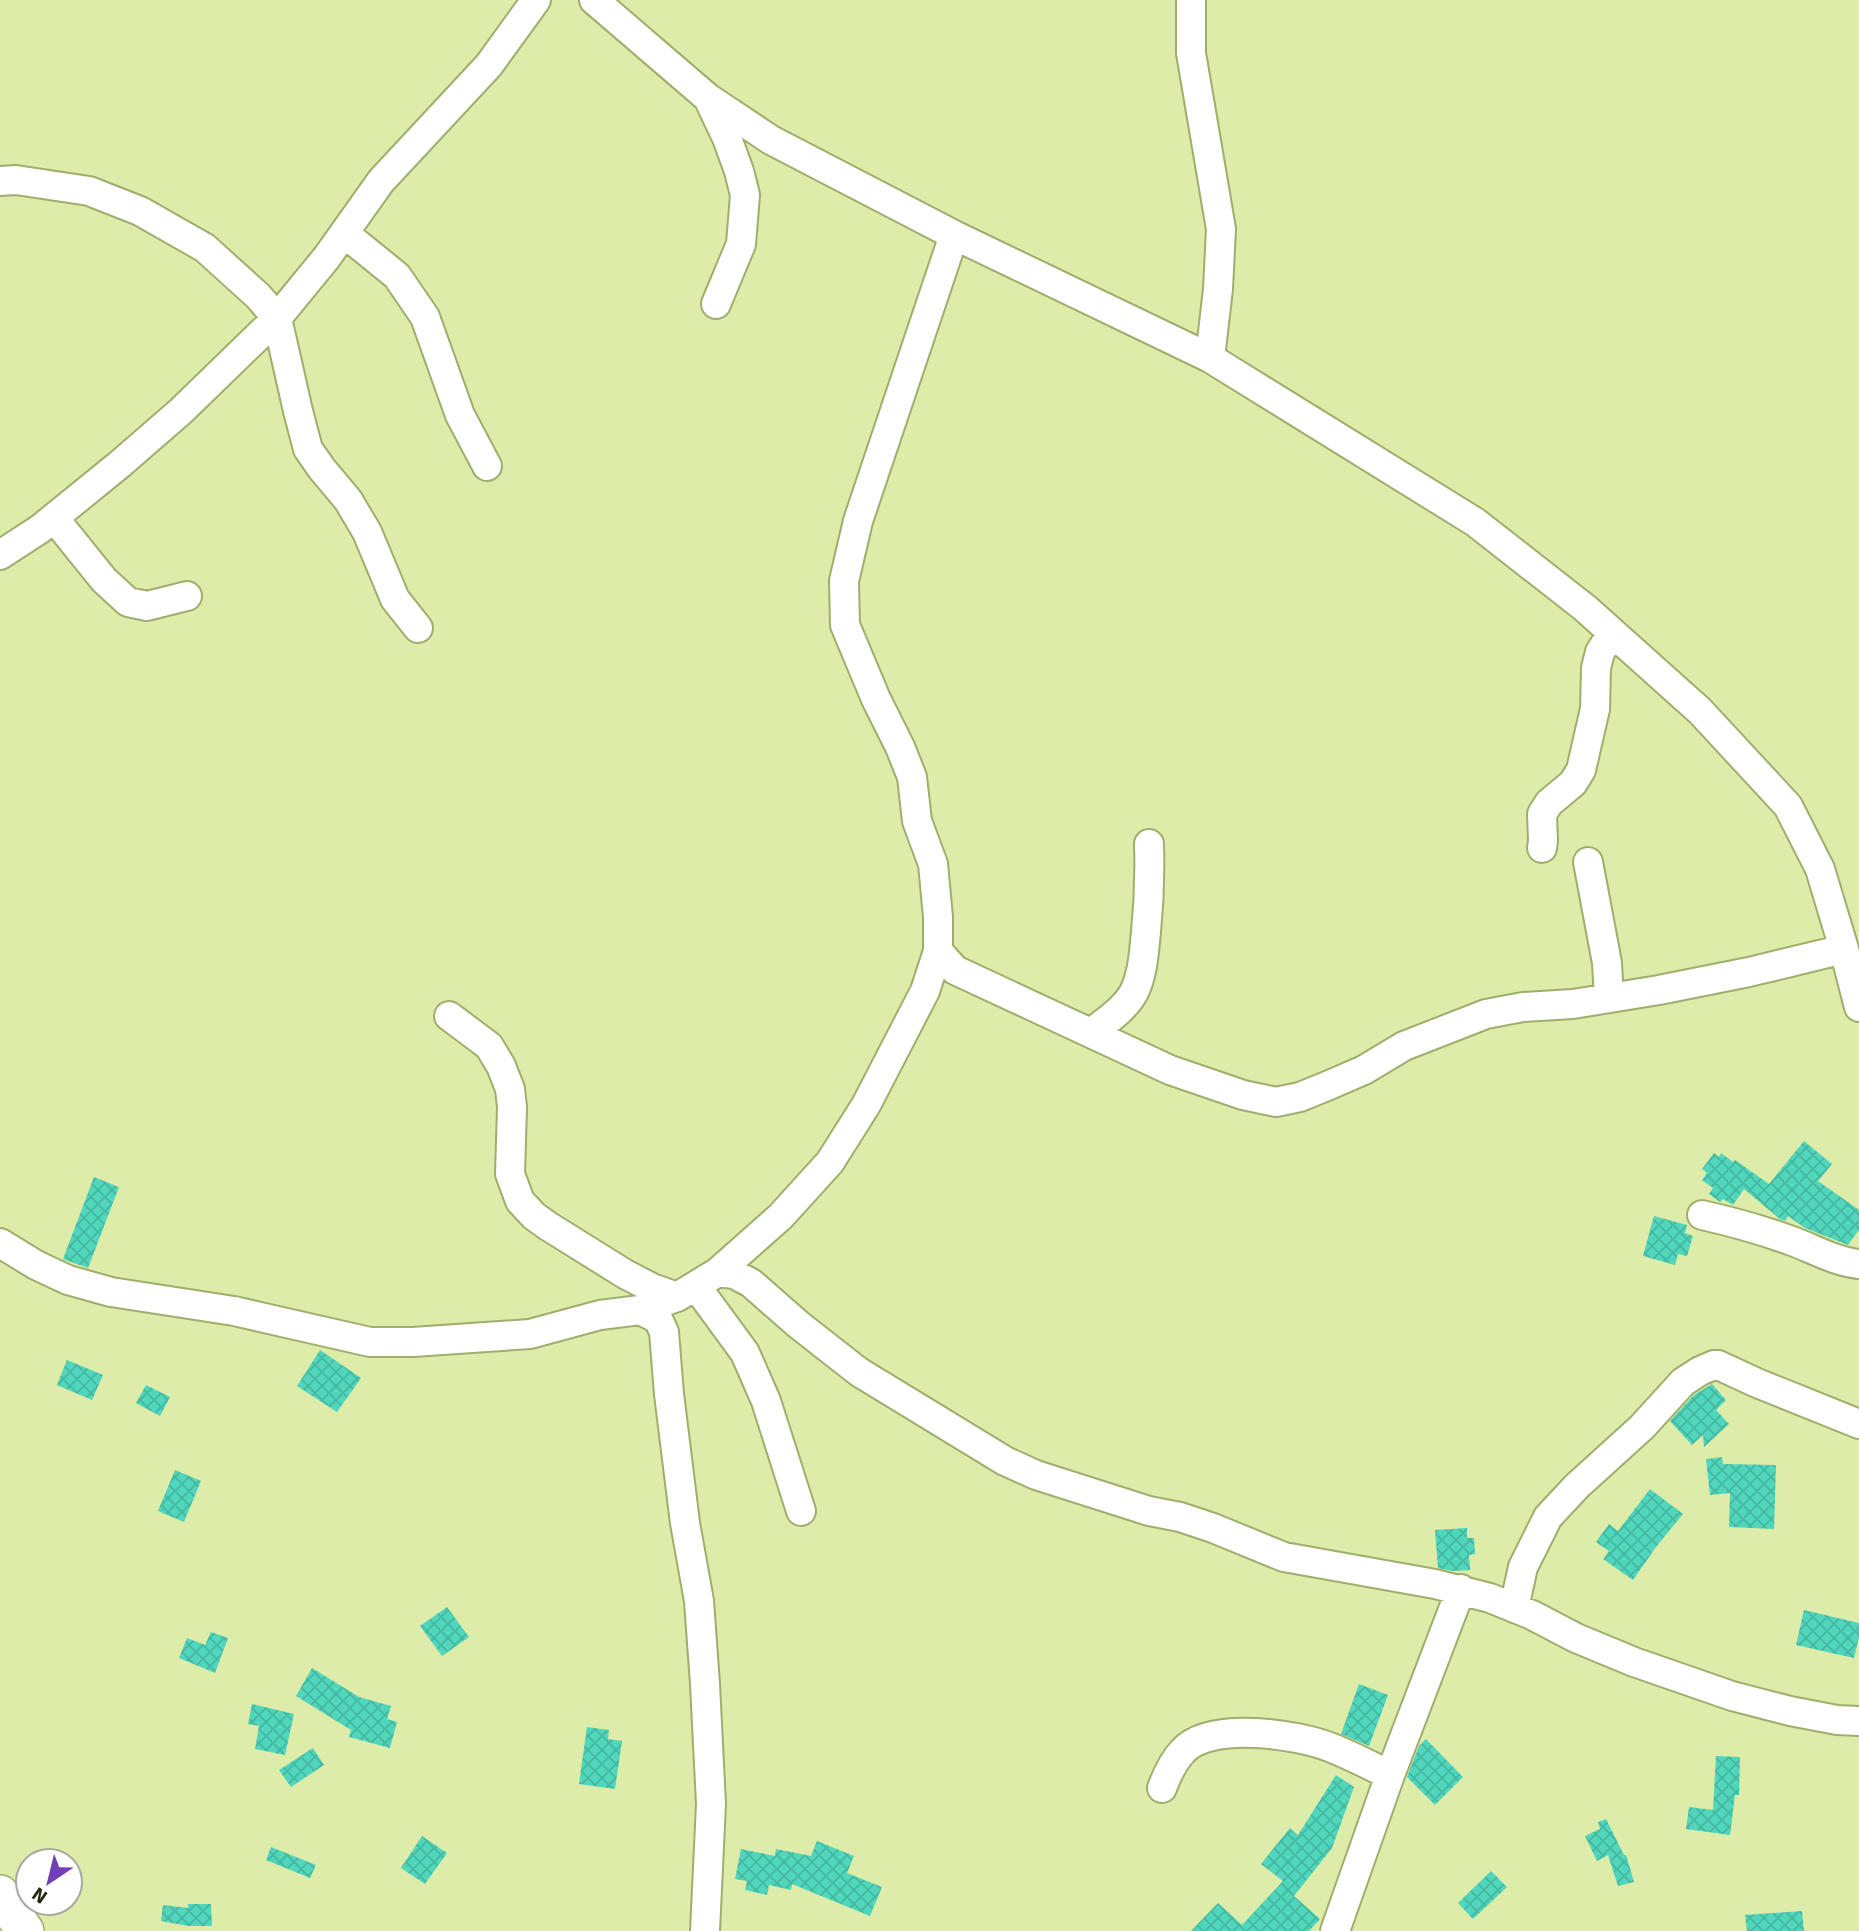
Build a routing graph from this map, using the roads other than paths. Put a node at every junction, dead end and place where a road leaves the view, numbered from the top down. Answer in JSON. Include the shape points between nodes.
{"nodes":[{"id":1,"x":536,"y":0,"type":"edge"},
{"id":2,"x":594,"y":0,"type":"edge"},
{"id":3,"x":1191,"y":0,"type":"edge"},
{"id":4,"x":708,"y":98,"type":"junction"},
{"id":5,"x":0,"y":181,"type":"edge"},
{"id":6,"x":344,"y":233,"type":"junction"},
{"id":7,"x":954,"y":235,"type":"junction"},
{"id":8,"x":716,"y":304,"type":"dead end"},
{"id":9,"x":277,"y":318,"type":"junction"},
{"id":10,"x":1210,"y":358,"type":"junction"},
{"id":11,"x":487,"y":466,"type":"dead end"},
{"id":12,"x":54,"y":518,"type":"junction"},
{"id":13,"x":0,"y":555,"type":"edge"},
{"id":14,"x":187,"y":596,"type":"dead end"},
{"id":15,"x":418,"y":628,"type":"dead end"},
{"id":16,"x":1612,"y":633,"type":"junction"},
{"id":17,"x":1149,"y":844,"type":"dead end"},
{"id":18,"x":1542,"y":848,"type":"dead end"},
{"id":19,"x":1588,"y":862,"type":"dead end"},
{"id":20,"x":1844,"y":949,"type":"junction"},
{"id":21,"x":938,"y":951,"type":"junction"},
{"id":22,"x":1609,"y":998,"type":"junction"},
{"id":23,"x":1859,"y":1007,"type":"edge"},
{"id":24,"x":449,"y":1016,"type":"dead end"},
{"id":25,"x":1091,"y":1034,"type":"junction"},
{"id":26,"x":1702,"y":1215,"type":"dead end"},
{"id":27,"x":3,"y":1250,"type":"edge"},
{"id":28,"x":1859,"y":1264,"type":"edge"},
{"id":29,"x":697,"y":1285,"type":"junction"},
{"id":30,"x":640,"y":1310,"type":"junction"},
{"id":31,"x":1859,"y":1424,"type":"edge"},
{"id":32,"x":801,"y":1511,"type":"dead end"},
{"id":33,"x":1461,"y":1590,"type":"junction"},
{"id":34,"x":1514,"y":1608,"type":"junction"},
{"id":35,"x":1859,"y":1721,"type":"edge"},
{"id":36,"x":1390,"y":1775,"type":"junction"},
{"id":37,"x":1162,"y":1788,"type":"dead end"},
{"id":38,"x":0,"y":1894,"type":"edge"},
{"id":39,"x":25,"y":1931,"type":"edge"},
{"id":40,"x":705,"y":1931,"type":"edge"},
{"id":41,"x":1335,"y":1931,"type":"edge"}],
"edges":[{"from":1,"to":6,"type":"street","via":[[489,65],[380,181]]},
{"from":2,"to":4,"type":"street"},
{"from":3,"to":10,"type":"street","via":[[1191,53],[1221,229]]},
{"from":4,"to":7,"type":"street","via":[[771,140]]},
{"from":4,"to":8,"type":"street","via":[[745,195],[741,244]]},
{"from":5,"to":9,"type":"street","via":[[89,191],[141,211],[205,248]]},
{"from":6,"to":9,"type":"street"},
{"from":6,"to":11,"type":"street","via":[[397,276],[425,317],[460,415]]},
{"from":7,"to":10,"type":"street"},
{"from":7,"to":21,"type":"street","via":[[858,521],[844,581],[845,625],[912,777],[917,821],[933,864]]},
{"from":9,"to":12,"type":"street","via":[[181,411]]},
{"from":9,"to":15,"type":"street","via":[[308,449],[348,500],[395,599]]},
{"from":10,"to":16,"type":"street","via":[[1475,522]]},
{"from":12,"to":13,"type":"street"},
{"from":12,"to":14,"type":"street","via":[[128,602],[147,606]]},
{"from":16,"to":18,"type":"street","via":[[1596,668],[1595,709],[1581,770],[1542,814]]},
{"from":16,"to":20,"type":"street","via":[[1700,711],[1788,806],[1820,869]]},
{"from":17,"to":25,"type":"street","via":[[1149,902],[1139,979],[1125,1004]]},
{"from":19,"to":22,"type":"street"},
{"from":20,"to":22,"type":"street"},
{"from":20,"to":23,"type":"street"},
{"from":21,"to":25,"type":"street","via":[[955,971]]},
{"from":21,"to":29,"type":"street","via":[[925,991],[866,1105],[830,1162],[781,1216]]},
{"from":22,"to":25,"type":"street","via":[[1486,1014],[1404,1046],[1327,1086],[1276,1102],[1170,1070]]},
{"from":24,"to":29,"type":"street","via":[[489,1046],[506,1077],[512,1107],[510,1174],[520,1201],[548,1226],[652,1288]]},
{"from":26,"to":28,"type":"street","via":[[1758,1228]]},
{"from":27,"to":30,"type":"street","via":[[68,1280],[111,1292],[234,1311],[370,1342],[530,1334],[600,1315]]},
{"from":29,"to":30,"type":"street"},
{"from":29,"to":32,"type":"street","via":[[745,1353],[766,1401]]},
{"from":29,"to":33,"type":"street","via":[[734,1274],[751,1283],[859,1372],[1036,1475],[1180,1517],[1284,1557]]},
{"from":30,"to":40,"type":"street","via":[[657,1319],[664,1332],[685,1524],[699,1601],[711,1804]]},
{"from":31,"to":34,"type":"street","via":[[1718,1365],[1700,1371],[1683,1382],[1548,1517],[1523,1567]]},
{"from":33,"to":34,"type":"street"},
{"from":33,"to":36,"type":"street"},
{"from":34,"to":35,"type":"street","via":[[1634,1662],[1732,1696],[1790,1712]]},
{"from":36,"to":37,"type":"street","via":[[1330,1747],[1283,1736],[1229,1732],[1205,1736],[1184,1749]]},
{"from":36,"to":41,"type":"street"},
{"from":38,"to":39,"type":"main road"}]}
